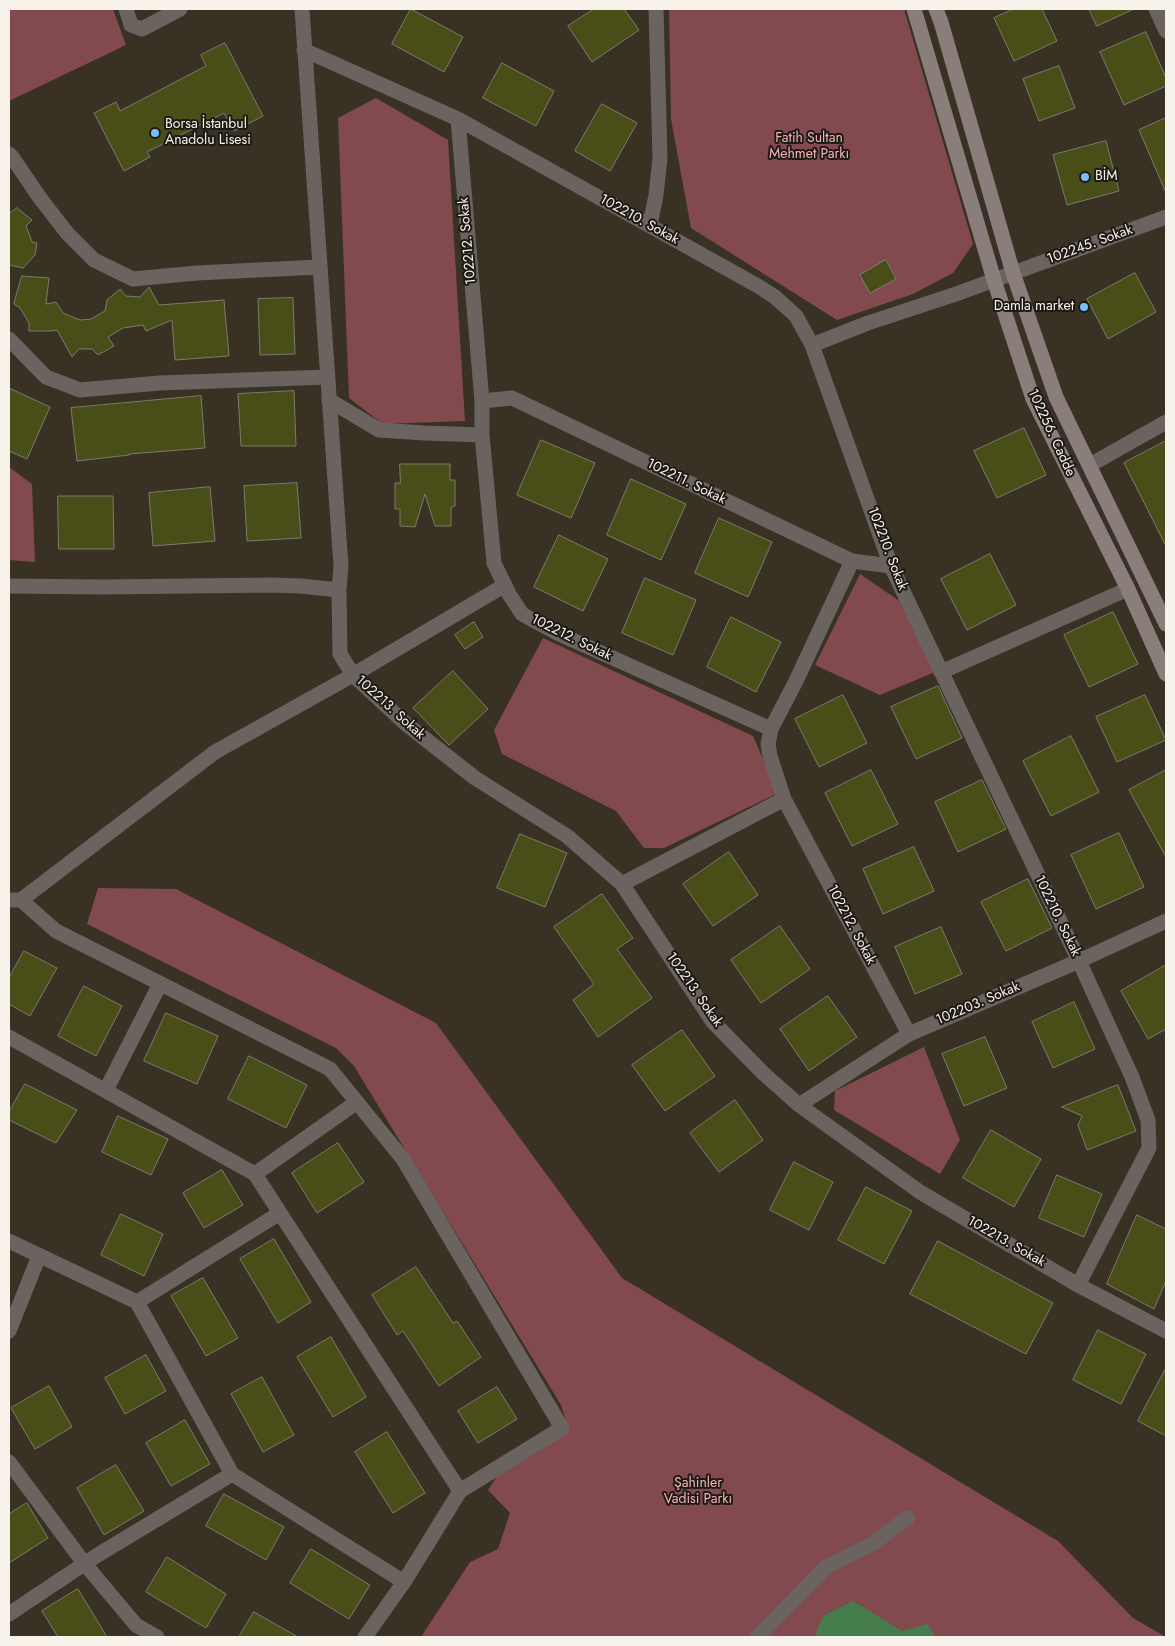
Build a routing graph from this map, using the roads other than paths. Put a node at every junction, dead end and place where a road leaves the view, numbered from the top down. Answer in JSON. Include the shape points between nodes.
{"nodes":[{"id":1,"x":126,"y":9,"type":"edge"},
{"id":2,"x":180,"y":9,"type":"edge"},
{"id":3,"x":302,"y":9,"type":"edge"},
{"id":4,"x":656,"y":9,"type":"edge"},
{"id":5,"x":914,"y":9,"type":"edge"},
{"id":6,"x":936,"y":9,"type":"edge"},
{"id":7,"x":1156,"y":9,"type":"edge"},
{"id":8,"x":1166,"y":31,"type":"edge"},
{"id":9,"x":304,"y":50,"type":"junction"},
{"id":10,"x":458,"y":119,"type":"junction"},
{"id":11,"x":9,"y":154,"type":"edge"},
{"id":12,"x":1166,"y":217,"type":"edge"},
{"id":13,"x":650,"y":225,"type":"junction"},
{"id":14,"x":319,"y":267,"type":"junction"},
{"id":15,"x":1013,"y":273,"type":"junction"},
{"id":16,"x":994,"y":280,"type":"junction"},
{"id":17,"x":9,"y":339,"type":"edge"},
{"id":18,"x":812,"y":345,"type":"junction"},
{"id":19,"x":327,"y":377,"type":"junction"},
{"id":20,"x":329,"y":400,"type":"junction"},
{"id":21,"x":482,"y":401,"type":"junction"},
{"id":22,"x":1166,"y":422,"type":"edge"},
{"id":23,"x":482,"y":435,"type":"junction"},
{"id":24,"x":1090,"y":465,"type":"junction"},
{"id":25,"x":852,"y":561,"type":"junction"},
{"id":26,"x":891,"y":566,"type":"junction"},
{"id":27,"x":9,"y":586,"type":"edge"},
{"id":28,"x":505,"y":586,"type":"junction"},
{"id":29,"x":1128,"y":589,"type":"junction"},
{"id":30,"x":339,"y":590,"type":"junction"},
{"id":31,"x":1166,"y":624,"type":"edge"},
{"id":32,"x":941,"y":672,"type":"junction"},
{"id":33,"x":1166,"y":674,"type":"edge"},
{"id":34,"x":353,"y":675,"type":"junction"},
{"id":35,"x":770,"y":730,"type":"junction"},
{"id":36,"x":784,"y":799,"type":"junction"},
{"id":37,"x":622,"y":884,"type":"junction"},
{"id":38,"x":15,"y":900,"type":"edge"},
{"id":39,"x":1166,"y":921,"type":"edge"},
{"id":40,"x":1079,"y":961,"type":"junction"},
{"id":41,"x":160,"y":984,"type":"junction"},
{"id":42,"x":909,"y":1034,"type":"junction"},
{"id":43,"x":9,"y":1037,"type":"edge"},
{"id":44,"x":106,"y":1090,"type":"junction"},
{"id":45,"x":357,"y":1102,"type":"junction"},
{"id":46,"x":799,"y":1105,"type":"junction"},
{"id":47,"x":256,"y":1174,"type":"junction"},
{"id":48,"x":280,"y":1213,"type":"junction"},
{"id":49,"x":9,"y":1241,"type":"edge"},
{"id":50,"x":39,"y":1256,"type":"junction"},
{"id":51,"x":1078,"y":1285,"type":"junction"},
{"id":52,"x":137,"y":1302,"type":"junction"},
{"id":53,"x":9,"y":1331,"type":"edge"},
{"id":54,"x":1166,"y":1331,"type":"edge"},
{"id":55,"x":9,"y":1462,"type":"edge"},
{"id":56,"x":232,"y":1474,"type":"junction"},
{"id":57,"x":460,"y":1491,"type":"junction"},
{"id":58,"x":907,"y":1518,"type":"dead end"},
{"id":59,"x":84,"y":1563,"type":"junction"},
{"id":60,"x":404,"y":1582,"type":"junction"},
{"id":61,"x":9,"y":1614,"type":"edge"},
{"id":62,"x":157,"y":1637,"type":"edge"},
{"id":63,"x":365,"y":1637,"type":"edge"},
{"id":64,"x":757,"y":1637,"type":"edge"}],
"edges":[{"from":1,"to":2,"type":"street","via":[[131,24],[142,28]]},
{"from":3,"to":9,"type":"street","name":"102213. Sokak"},
{"from":4,"to":13,"type":"street","via":[[660,158]]},
{"from":5,"to":16,"type":"street","name":"102256. Cadde"},
{"from":6,"to":15,"type":"street","name":"102256. Cadde"},
{"from":7,"to":8,"type":"street"},
{"from":9,"to":10,"type":"street","name":"102210. Sokak"},
{"from":9,"to":14,"type":"street","name":"102213. Sokak"},
{"from":10,"to":13,"type":"street","name":"102210. Sokak"},
{"from":10,"to":21,"type":"street","name":"102212. Sokak"},
{"from":11,"to":14,"type":"street","via":[[67,233],[94,260],[133,278]]},
{"from":12,"to":15,"type":"street","name":"102245. Sokak"},
{"from":13,"to":18,"type":"street","name":"102210. Sokak","via":[[775,297],[796,316]]},
{"from":14,"to":19,"type":"street","name":"102213. Sokak"},
{"from":15,"to":16,"type":"street","name":"102245. Sokak"},
{"from":15,"to":24,"type":"street","name":"102256. Cadde","via":[[1056,397]]},
{"from":16,"to":18,"type":"street","name":"102245. Sokak"},
{"from":16,"to":29,"type":"street","name":"102256. Cadde","via":[[1033,399]]},
{"from":17,"to":19,"type":"street","via":[[46,377],[80,390],[160,383]]},
{"from":18,"to":26,"type":"street","name":"102210. Sokak"},
{"from":19,"to":20,"type":"street","name":"102213. Sokak"},
{"from":20,"to":23,"type":"street","via":[[379,430]]},
{"from":20,"to":30,"type":"street","name":"102213. Sokak","via":[[341,566]]},
{"from":21,"to":23,"type":"street","name":"102212. Sokak"},
{"from":21,"to":25,"type":"street","name":"102211. Sokak","via":[[512,398]]},
{"from":22,"to":24,"type":"street"},
{"from":23,"to":28,"type":"street","name":"102212. Sokak","via":[[494,563]]},
{"from":24,"to":31,"type":"street","name":"102256. Cadde"},
{"from":25,"to":26,"type":"street","name":"102211. Sokak"},
{"from":25,"to":35,"type":"street"},
{"from":26,"to":32,"type":"street","name":"102210. Sokak"},
{"from":27,"to":30,"type":"street","via":[[273,585]]},
{"from":28,"to":34,"type":"street"},
{"from":28,"to":35,"type":"street","name":"102212. Sokak","via":[[522,614]]},
{"from":29,"to":32,"type":"street"},
{"from":29,"to":33,"type":"street","name":"102256. Cadde"},
{"from":30,"to":34,"type":"street","name":"102213. Sokak","via":[[340,654]]},
{"from":32,"to":40,"type":"street","name":"102210. Sokak"},
{"from":34,"to":37,"type":"street","name":"102213. Sokak","via":[[406,724],[475,778],[567,836]]},
{"from":34,"to":38,"type":"street","via":[[215,752]]},
{"from":35,"to":36,"type":"street","name":"102212. Sokak","via":[[770,756]]},
{"from":36,"to":37,"type":"street"},
{"from":36,"to":42,"type":"street","name":"102212. Sokak"},
{"from":37,"to":46,"type":"street","name":"102213. Sokak","via":[[713,1022]]},
{"from":38,"to":41,"type":"street","via":[[56,932]]},
{"from":39,"to":40,"type":"street","name":"102203. Sokak"},
{"from":40,"to":42,"type":"street","name":"102203. Sokak"},
{"from":40,"to":51,"type":"street","name":"102210. Sokak","via":[[1132,1077],[1148,1120],[1150,1148]]},
{"from":41,"to":44,"type":"street"},
{"from":41,"to":45,"type":"street","via":[[330,1069]]},
{"from":42,"to":46,"type":"street","name":"102203. Sokak"},
{"from":43,"to":44,"type":"street"},
{"from":44,"to":47,"type":"street"},
{"from":45,"to":47,"type":"street"},
{"from":45,"to":57,"type":"street","via":[[403,1159],[562,1428]]},
{"from":46,"to":51,"type":"street","name":"102213. Sokak","via":[[920,1192]]},
{"from":47,"to":48,"type":"street"},
{"from":48,"to":52,"type":"street"},
{"from":48,"to":57,"type":"street"},
{"from":49,"to":50,"type":"street"},
{"from":50,"to":52,"type":"street"},
{"from":50,"to":53,"type":"street"},
{"from":51,"to":54,"type":"street","name":"102213. Sokak"},
{"from":52,"to":56,"type":"street"},
{"from":55,"to":59,"type":"street"},
{"from":56,"to":59,"type":"street"},
{"from":56,"to":60,"type":"street"},
{"from":57,"to":60,"type":"street"},
{"from":58,"to":64,"type":"street","via":[[874,1543],[826,1567]]},
{"from":59,"to":61,"type":"street"},
{"from":59,"to":62,"type":"street","via":[[136,1625]]},
{"from":60,"to":63,"type":"street"}]}
